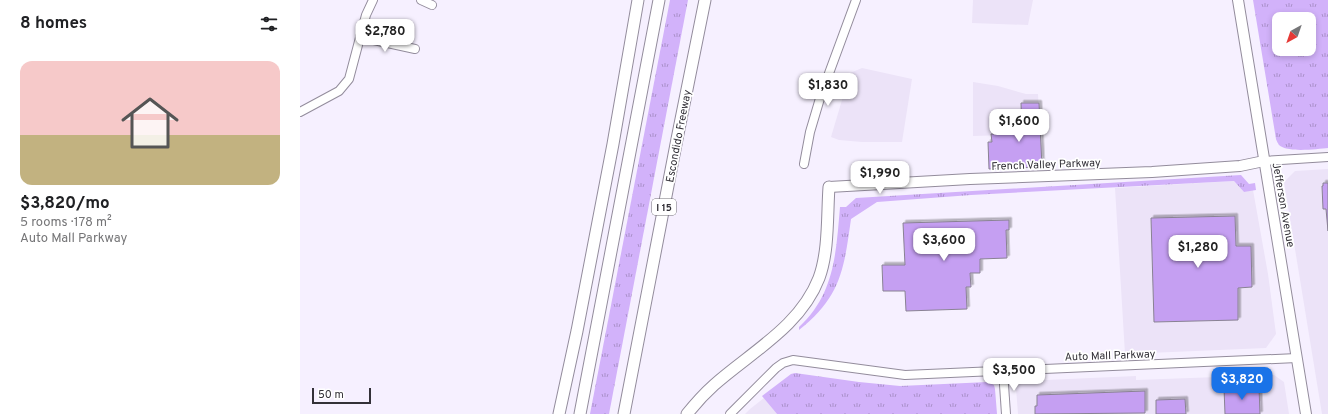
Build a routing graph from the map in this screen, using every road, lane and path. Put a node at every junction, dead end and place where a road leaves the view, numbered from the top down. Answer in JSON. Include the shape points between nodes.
{"nodes":[{"id":1,"x":373,"y":0,"type":"edge"},
{"id":2,"x":421,"y":0,"type":"edge"},
{"id":3,"x":638,"y":0,"type":"edge"},
{"id":4,"x":658,"y":0,"type":"edge"},
{"id":5,"x":705,"y":0,"type":"edge"},
{"id":6,"x":856,"y":0,"type":"edge"},
{"id":7,"x":1238,"y":0,"type":"edge"},
{"id":8,"x":432,"y":5,"type":"dead end"},
{"id":9,"x":360,"y":37,"type":"junction"},
{"id":10,"x":415,"y":49,"type":"dead end"},
{"id":11,"x":300,"y":112,"type":"edge"},
{"id":12,"x":1328,"y":157,"type":"edge"},
{"id":13,"x":1264,"y":161,"type":"junction"},
{"id":14,"x":804,"y":164,"type":"dead end"},
{"id":15,"x":829,"y":187,"type":"joint"},
{"id":16,"x":1298,"y":358,"type":"junction"},
{"id":17,"x":1003,"y":370,"type":"junction"},
{"id":18,"x":559,"y":414,"type":"edge"},
{"id":19,"x":580,"y":414,"type":"edge"},
{"id":20,"x":624,"y":414,"type":"edge"},
{"id":21,"x":687,"y":414,"type":"edge"},
{"id":22,"x":730,"y":414,"type":"edge"},
{"id":23,"x":1006,"y":414,"type":"edge"},
{"id":24,"x":1306,"y":414,"type":"edge"}],
"edges":[{"from":1,"to":9,"type":"street"},
{"from":2,"to":8,"type":"street"},
{"from":3,"to":18,"type":"highway","via":[[613,144]]},
{"from":4,"to":19,"type":"highway"},
{"from":5,"to":20,"type":"highway","name":"Escondido Freeway","number":"I 15"},
{"from":6,"to":14,"type":"street","via":[[821,95]]},
{"from":7,"to":13,"type":"main road","name":"Jefferson Avenue"},
{"from":9,"to":10,"type":"street"},
{"from":9,"to":11,"type":"street","via":[[349,79],[339,91]]},
{"from":12,"to":13,"type":"street"},
{"from":13,"to":15,"type":"main road","name":"French Valley Parkway","via":[[1240,166],[1152,172]]},
{"from":13,"to":16,"type":"main road","name":"Jefferson Avenue"},
{"from":15,"to":21,"type":"highway","via":[[825,250],[819,277],[810,296],[799,313],[780,332],[713,385]]},
{"from":16,"to":17,"type":"street","name":"Auto Mall Parkway"},
{"from":16,"to":24,"type":"main road","name":"Jefferson Avenue"},
{"from":17,"to":22,"type":"street","name":"Auto Mall Parkway","via":[[905,375],[793,360],[776,368]]},
{"from":17,"to":23,"type":"street"}]}
